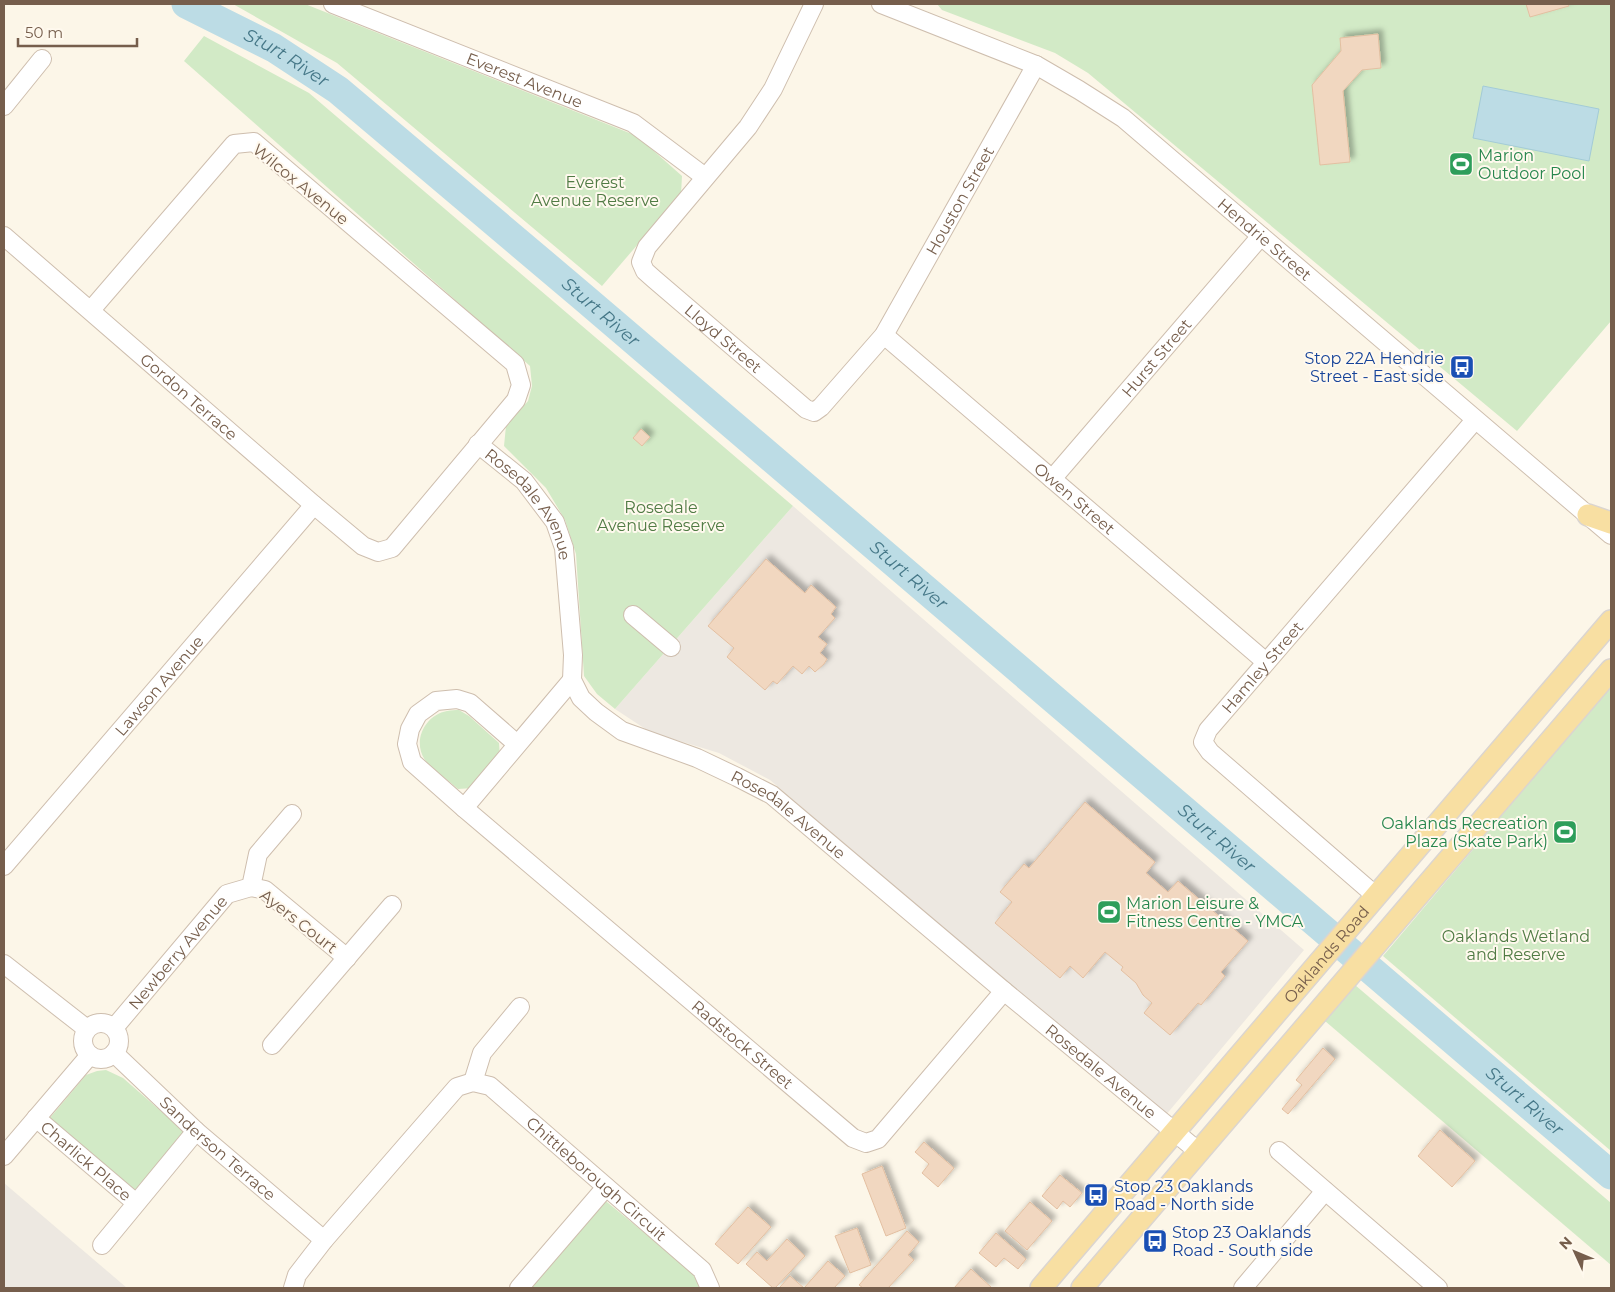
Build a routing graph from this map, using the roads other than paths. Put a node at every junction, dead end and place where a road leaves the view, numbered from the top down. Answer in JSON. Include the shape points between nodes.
{"nodes":[{"id":1,"x":333,"y":4,"type":"edge"},
{"id":2,"x":814,"y":4,"type":"edge"},
{"id":3,"x":881,"y":4,"type":"edge"},
{"id":4,"x":904,"y":8,"type":"edge"},
{"id":5,"x":42,"y":59,"type":"dead end"},
{"id":6,"x":1036,"y":65,"type":"junction"},
{"id":7,"x":4,"y":106,"type":"edge"},
{"id":8,"x":705,"y":177,"type":"junction"},
{"id":9,"x":4,"y":236,"type":"edge"},
{"id":10,"x":1261,"y":236,"type":"junction"},
{"id":11,"x":91,"y":310,"type":"junction"},
{"id":12,"x":884,"y":335,"type":"junction"},
{"id":13,"x":1475,"y":420,"type":"junction"},
{"id":14,"x":478,"y":444,"type":"junction"},
{"id":15,"x":1052,"y":479,"type":"junction"},
{"id":16,"x":314,"y":505,"type":"junction"},
{"id":17,"x":1588,"y":515,"type":"junction"},
{"id":18,"x":1611,"y":523,"type":"edge"},
{"id":19,"x":1611,"y":535,"type":"edge"},
{"id":20,"x":633,"y":614,"type":"dead end"},
{"id":21,"x":1611,"y":621,"type":"edge"},
{"id":22,"x":671,"y":647,"type":"dead end"},
{"id":23,"x":1266,"y":662,"type":"junction"},
{"id":24,"x":1611,"y":670,"type":"edge"},
{"id":25,"x":572,"y":680,"type":"junction"},
{"id":26,"x":517,"y":744,"type":"junction"},
{"id":27,"x":464,"y":808,"type":"junction"},
{"id":28,"x":292,"y":814,"type":"dead end"},
{"id":29,"x":4,"y":865,"type":"edge"},
{"id":30,"x":251,"y":887,"type":"junction"},
{"id":31,"x":1382,"y":889,"type":"junction"},
{"id":32,"x":1417,"y":897,"type":"junction"},
{"id":33,"x":392,"y":905,"type":"dead end"},
{"id":34,"x":347,"y":958,"type":"junction"},
{"id":35,"x":4,"y":964,"type":"edge"},
{"id":36,"x":1004,"y":991,"type":"junction"},
{"id":37,"x":520,"y":1007,"type":"dead end"},
{"id":38,"x":114,"y":1028,"type":"junction"},
{"id":39,"x":87,"y":1029,"type":"junction"},
{"id":40,"x":272,"y":1045,"type":"dead end"},
{"id":41,"x":114,"y":1053,"type":"junction"},
{"id":42,"x":90,"y":1055,"type":"junction"},
{"id":43,"x":473,"y":1082,"type":"junction"},
{"id":44,"x":36,"y":1118,"type":"junction"},
{"id":45,"x":196,"y":1131,"type":"junction"},
{"id":46,"x":1175,"y":1132,"type":"junction"},
{"id":47,"x":1279,"y":1151,"type":"dead end"},
{"id":48,"x":1199,"y":1152,"type":"junction"},
{"id":49,"x":4,"y":1156,"type":"edge"},
{"id":50,"x":606,"y":1187,"type":"junction"},
{"id":51,"x":1325,"y":1191,"type":"junction"},
{"id":52,"x":136,"y":1203,"type":"junction"},
{"id":53,"x":324,"y":1240,"type":"junction"},
{"id":54,"x":102,"y":1245,"type":"dead end"},
{"id":55,"x":293,"y":1288,"type":"edge"},
{"id":56,"x":519,"y":1288,"type":"edge"},
{"id":57,"x":710,"y":1288,"type":"edge"},
{"id":58,"x":1041,"y":1288,"type":"edge"},
{"id":59,"x":1082,"y":1288,"type":"edge"},
{"id":60,"x":1243,"y":1288,"type":"edge"},
{"id":61,"x":1438,"y":1288,"type":"edge"}],
"edges":[{"from":1,"to":8,"type":"street","name":"Everest Avenue","via":[[633,123]]},
{"from":2,"to":8,"type":"street","via":[[773,89],[748,126]]},
{"from":3,"to":4,"type":"street","name":"Hendrie Street"},
{"from":4,"to":6,"type":"street","name":"Hendrie Street"},
{"from":5,"to":7,"type":"street"},
{"from":6,"to":10,"type":"street","name":"Hendrie Street","via":[[1123,118]]},
{"from":6,"to":12,"type":"street","name":"Houston Street"},
{"from":8,"to":12,"type":"street","name":"Lloyd Street","via":[[643,254],[641,262],[654,279],[806,409],[814,412]]},
{"from":9,"to":11,"type":"street","name":"Gordon Terrace"},
{"from":10,"to":13,"type":"street","name":"Hendrie Street"},
{"from":10,"to":15,"type":"street","name":"Hurst Street"},
{"from":11,"to":14,"type":"street","name":"Wilcox Avenue","via":[[234,144],[254,142],[515,364],[521,385],[516,400]]},
{"from":11,"to":16,"type":"street","name":"Gordon Terrace"},
{"from":12,"to":15,"type":"street","name":"Owen Street"},
{"from":13,"to":17,"type":"street","name":"Hendrie Street"},
{"from":13,"to":23,"type":"street","name":"Hamley Street"},
{"from":14,"to":16,"type":"street","name":"Gordon Terrace","via":[[392,548],[378,552],[363,546]]},
{"from":14,"to":25,"type":"street","name":"Rosedale Avenue","via":[[524,482],[555,522],[564,548]]},
{"from":15,"to":23,"type":"street","name":"Owen Street"},
{"from":16,"to":29,"type":"street","name":"Lawson Avenue"},
{"from":17,"to":18,"type":"main road"},
{"from":17,"to":19,"type":"street","name":"Hendrie Street"},
{"from":20,"to":22,"type":"street"},
{"from":21,"to":31,"type":"main road","name":"Oaklands Road"},
{"from":23,"to":31,"type":"street","name":"Hamley Street","via":[[1208,730],[1203,742],[1210,752]]},
{"from":24,"to":32,"type":"main road","name":"Oaklands Road"},
{"from":25,"to":26,"type":"street"},
{"from":25,"to":36,"type":"street","name":"Rosedale Avenue","via":[[581,698],[622,731],[697,758],[772,795]]},
{"from":26,"to":27,"type":"street"},
{"from":26,"to":27,"type":"street","name":"Radstock Street","via":[[470,703],[457,699],[436,701],[418,714],[407,744],[412,762]]},
{"from":27,"to":36,"type":"street","name":"Radstock Street","via":[[853,1138],[866,1143],[878,1139]]},
{"from":28,"to":30,"type":"street","via":[[258,854]]},
{"from":30,"to":34,"type":"street","name":"Ayers Court","via":[[265,890]]},
{"from":30,"to":38,"type":"street","name":"Newberry Avenue","via":[[227,894]]},
{"from":31,"to":32,"type":"main road","via":[[1400,878],[1409,879]]},
{"from":31,"to":46,"type":"main road","name":"Oaklands Road"},
{"from":32,"to":48,"type":"main road","name":"Oaklands Road"},
{"from":33,"to":34,"type":"street","name":"Ayers Court"},
{"from":34,"to":40,"type":"street","name":"Ayers Court"},
{"from":35,"to":39,"type":"street"},
{"from":36,"to":46,"type":"street","name":"Rosedale Avenue"},
{"from":37,"to":43,"type":"street","via":[[482,1052]]},
{"from":38,"to":39,"type":"street","via":[[102,1022]]},
{"from":38,"to":41,"type":"street","via":[[119,1040]]},
{"from":39,"to":42,"type":"street","via":[[82,1041]]},
{"from":41,"to":42,"type":"street","via":[[102,1059]]},
{"from":41,"to":45,"type":"street","name":"Sanderson Terrace"},
{"from":42,"to":44,"type":"street"},
{"from":43,"to":50,"type":"street","name":"Chittleborough Circuit","via":[[490,1086]]},
{"from":43,"to":53,"type":"street","via":[[457,1087]]},
{"from":44,"to":49,"type":"street"},
{"from":44,"to":52,"type":"street","name":"Charlick Place"},
{"from":45,"to":52,"type":"street"},
{"from":45,"to":53,"type":"street","name":"Sanderson Terrace"},
{"from":46,"to":48,"type":"street","name":"Rosedale Avenue"},
{"from":46,"to":58,"type":"main road","name":"Oaklands Road"},
{"from":47,"to":51,"type":"street"},
{"from":48,"to":59,"type":"main road","name":"Oaklands Road"},
{"from":50,"to":56,"type":"street"},
{"from":50,"to":57,"type":"street","name":"Chittleborough Circuit","via":[[702,1270]]},
{"from":51,"to":60,"type":"street"},
{"from":51,"to":61,"type":"street"},
{"from":52,"to":54,"type":"street"},
{"from":53,"to":55,"type":"street","via":[[297,1275]]}]}
